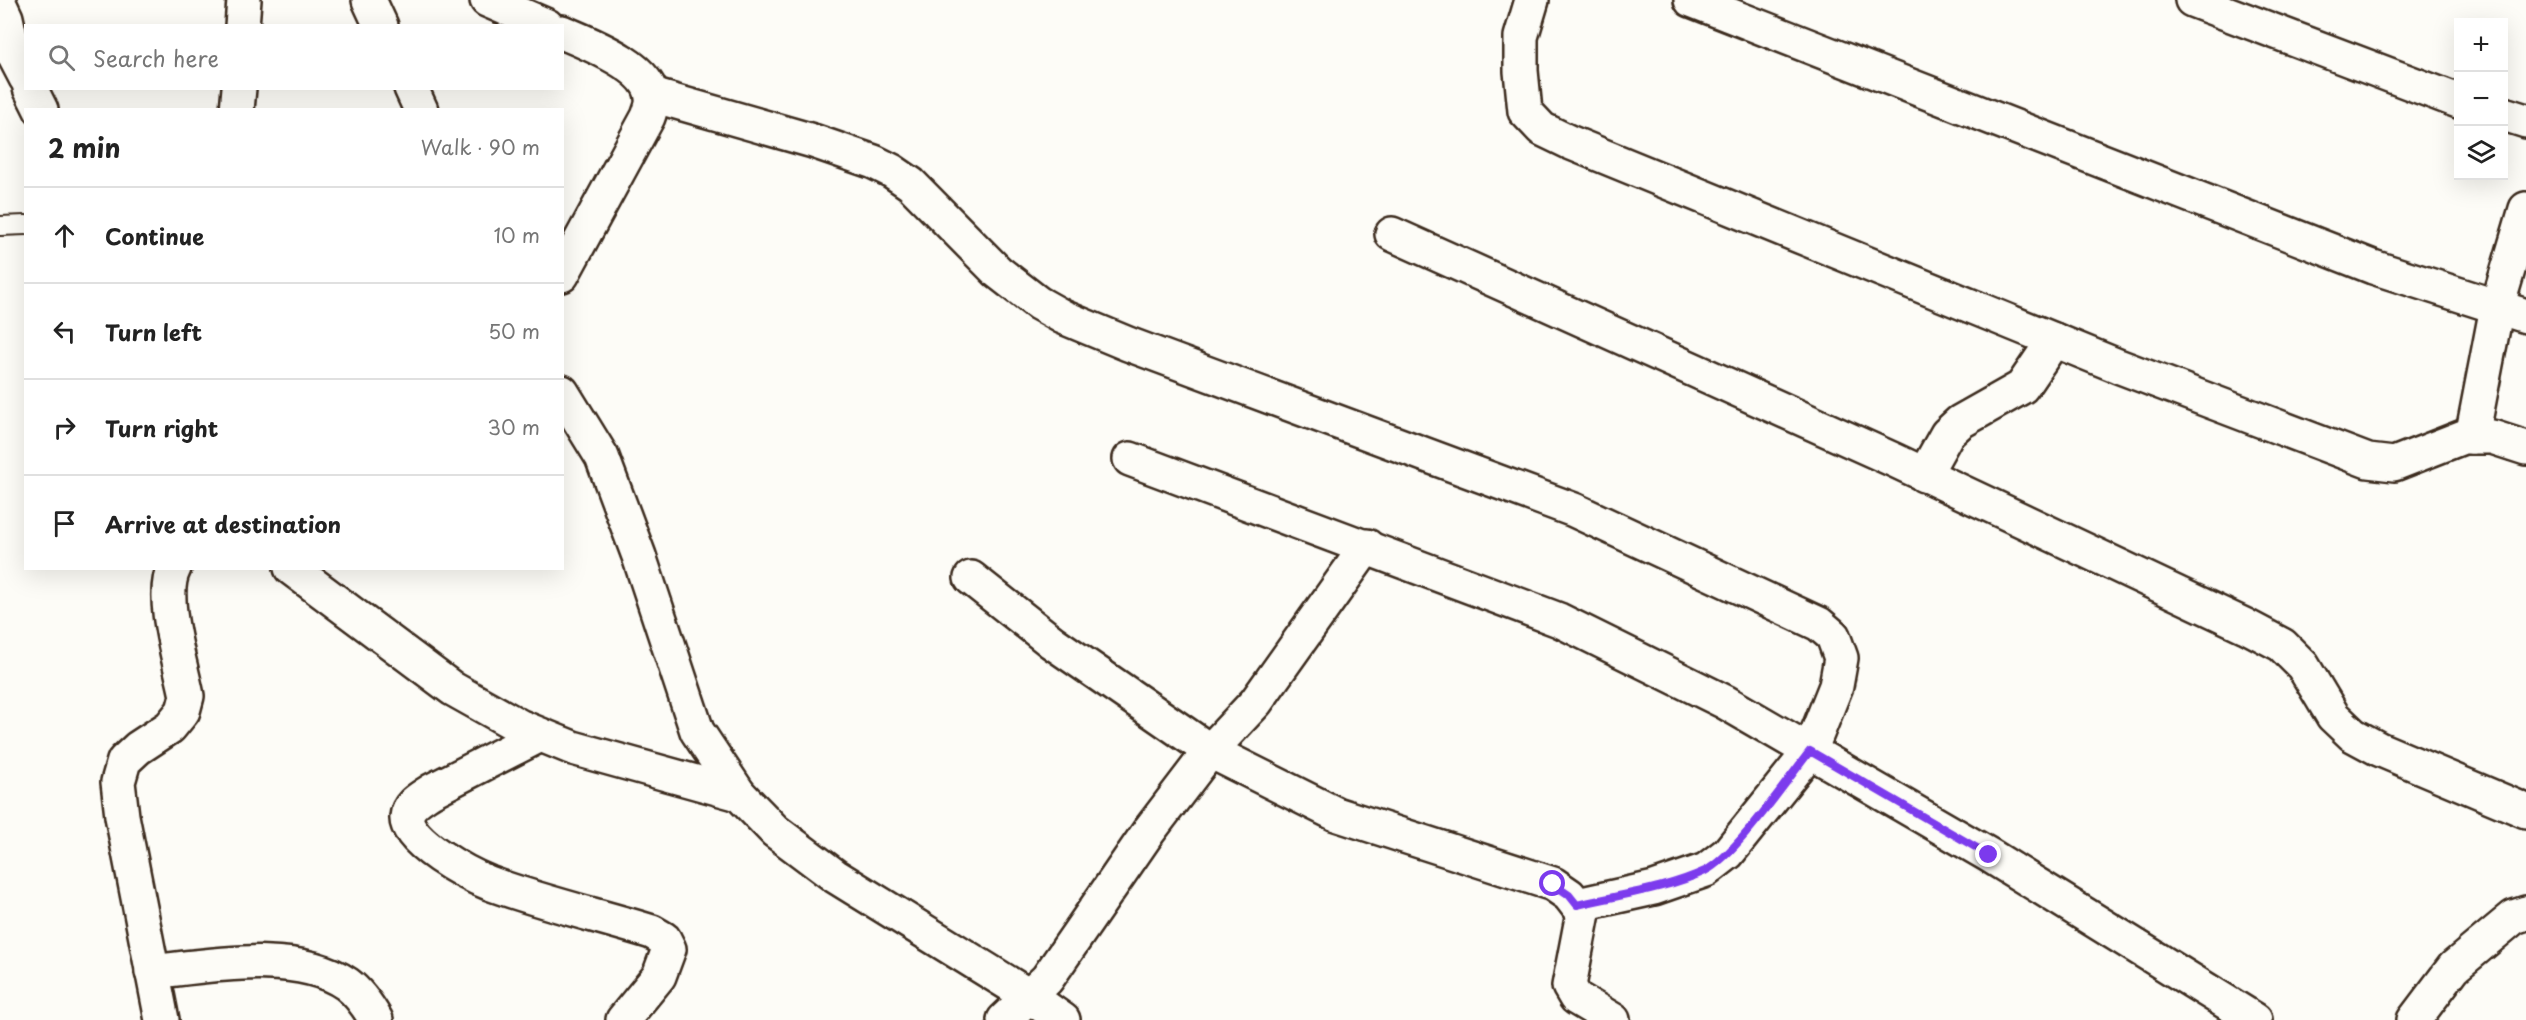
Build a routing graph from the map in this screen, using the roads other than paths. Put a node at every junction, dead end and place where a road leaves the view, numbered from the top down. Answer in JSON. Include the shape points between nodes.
{"nodes":[{"id":1,"x":244,"y":0,"type":"edge"},
{"id":2,"x":369,"y":0,"type":"edge"},
{"id":3,"x":487,"y":0,"type":"edge"},
{"id":4,"x":1532,"y":0,"type":"edge"},
{"id":5,"x":1691,"y":0,"type":"edge"},
{"id":6,"x":2192,"y":0,"type":"edge"},
{"id":7,"x":0,"y":5,"type":"edge"},
{"id":8,"x":242,"y":24,"type":"edge"},
{"id":9,"x":380,"y":24,"type":"edge"},
{"id":10,"x":542,"y":24,"type":"edge"},
{"id":11,"x":564,"y":33,"type":"edge"},
{"id":12,"x":24,"y":74,"type":"edge"},
{"id":13,"x":31,"y":90,"type":"edge"},
{"id":14,"x":239,"y":90,"type":"edge"},
{"id":15,"x":412,"y":90,"type":"edge"},
{"id":16,"x":652,"y":95,"type":"junction"},
{"id":17,"x":2454,"y":99,"type":"edge"},
{"id":18,"x":40,"y":108,"type":"edge"},
{"id":19,"x":237,"y":108,"type":"edge"},
{"id":20,"x":420,"y":108,"type":"edge"},
{"id":21,"x":2508,"y":115,"type":"edge"},
{"id":22,"x":2526,"y":121,"type":"edge"},
{"id":23,"x":2526,"y":209,"type":"edge"},
{"id":24,"x":24,"y":225,"type":"edge"},
{"id":25,"x":0,"y":226,"type":"edge"},
{"id":26,"x":1392,"y":234,"type":"dead end"},
{"id":27,"x":564,"y":270,"type":"edge"},
{"id":28,"x":2511,"y":312,"type":"edge"},
{"id":29,"x":2054,"y":340,"type":"junction"},
{"id":30,"x":564,"y":395,"type":"edge"},
{"id":31,"x":2472,"y":437,"type":"junction"},
{"id":32,"x":2526,"y":448,"type":"edge"},
{"id":33,"x":1130,"y":459,"type":"dead end"},
{"id":34,"x":1924,"y":475,"type":"junction"},
{"id":35,"x":1367,"y":546,"type":"junction"},
{"id":36,"x":173,"y":570,"type":"edge"},
{"id":37,"x":294,"y":570,"type":"edge"},
{"id":38,"x":971,"y":578,"type":"dead end"},
{"id":39,"x":540,"y":735,"type":"junction"},
{"id":40,"x":1210,"y":750,"type":"junction"},
{"id":41,"x":1810,"y":751,"type":"junction"},
{"id":42,"x":739,"y":794,"type":"junction"},
{"id":43,"x":2526,"y":811,"type":"edge"},
{"id":44,"x":1577,"y":905,"type":"junction"},
{"id":45,"x":2526,"y":913,"type":"edge"},
{"id":46,"x":152,"y":972,"type":"junction"},
{"id":47,"x":1029,"y":996,"type":"junction"},
{"id":48,"x":162,"y":1020,"type":"edge"},
{"id":49,"x":376,"y":1020,"type":"edge"},
{"id":50,"x":623,"y":1020,"type":"edge"},
{"id":51,"x":1004,"y":1020,"type":"edge"},
{"id":52,"x":1063,"y":1020,"type":"edge"},
{"id":53,"x":1613,"y":1020,"type":"edge"},
{"id":54,"x":2255,"y":1020,"type":"edge"},
{"id":55,"x":2414,"y":1020,"type":"edge"}],
"edges":[{"from":1,"to":8,"type":"street"},
{"from":2,"to":9,"type":"street"},
{"from":3,"to":10,"type":"street"},
{"from":4,"to":29,"type":"street","via":[[1521,37],[1521,71],[1525,111],[1542,129]]},
{"from":5,"to":28,"type":"street","via":[[2373,267]]},
{"from":6,"to":17,"type":"street"},
{"from":7,"to":12,"type":"street","via":[[14,55]]},
{"from":11,"to":16,"type":"street","via":[[608,52],[635,71]]},
{"from":13,"to":18,"type":"street"},
{"from":14,"to":19,"type":"street"},
{"from":15,"to":20,"type":"street"},
{"from":16,"to":27,"type":"street","via":[[648,117]]},
{"from":16,"to":41,"type":"street","via":[[813,141],[892,171],[910,184],[998,272],[1063,317],[1574,510],[1819,624],[1833,636],[1841,658],[1836,686]]},
{"from":21,"to":22,"type":"street"},
{"from":23,"to":28,"type":"street"},
{"from":24,"to":25,"type":"lane"},
{"from":26,"to":34,"type":"street"},
{"from":28,"to":31,"type":"street"},
{"from":29,"to":31,"type":"street","via":[[2368,461],[2394,464]]},
{"from":29,"to":34,"type":"street","via":[[2022,387],[1960,422],[1947,434]]},
{"from":30,"to":42,"type":"street","via":[[602,458],[697,732]]},
{"from":31,"to":32,"type":"street","via":[[2492,437]]},
{"from":33,"to":35,"type":"street"},
{"from":34,"to":43,"type":"street","via":[[2282,645],[2303,666],[2333,716],[2353,735]]},
{"from":35,"to":40,"type":"street","via":[[1256,702]]},
{"from":35,"to":41,"type":"street","via":[[1559,620],[1725,702]]},
{"from":36,"to":46,"type":"street","via":[[167,595],[188,696],[183,711],[170,726],[124,761],[118,782]]},
{"from":37,"to":39,"type":"street","via":[[453,688]]},
{"from":38,"to":40,"type":"street","via":[[1052,642]]},
{"from":39,"to":42,"type":"street","via":[[573,748]]},
{"from":39,"to":50,"type":"street","via":[[414,802],[406,824],[434,853],[488,883],[652,932],[664,939],[669,949],[659,976]]},
{"from":40,"to":44,"type":"street","via":[[1336,814],[1553,884]]},
{"from":40,"to":47,"type":"street","via":[[1047,979]]},
{"from":41,"to":44,"type":"street","via":[[1728,853],[1706,870],[1654,888]]},
{"from":41,"to":54,"type":"street","via":[[1989,855]]},
{"from":42,"to":47,"type":"street","via":[[775,831],[835,876]]},
{"from":44,"to":53,"type":"street","via":[[1583,913],[1569,986],[1576,998]]},
{"from":45,"to":55,"type":"street","via":[[2514,917],[2454,967]]},
{"from":46,"to":48,"type":"street"},
{"from":46,"to":49,"type":"street","via":[[254,961],[296,966],[330,975],[348,985]]},
{"from":47,"to":51,"type":"street"},
{"from":47,"to":52,"type":"street"}]}
